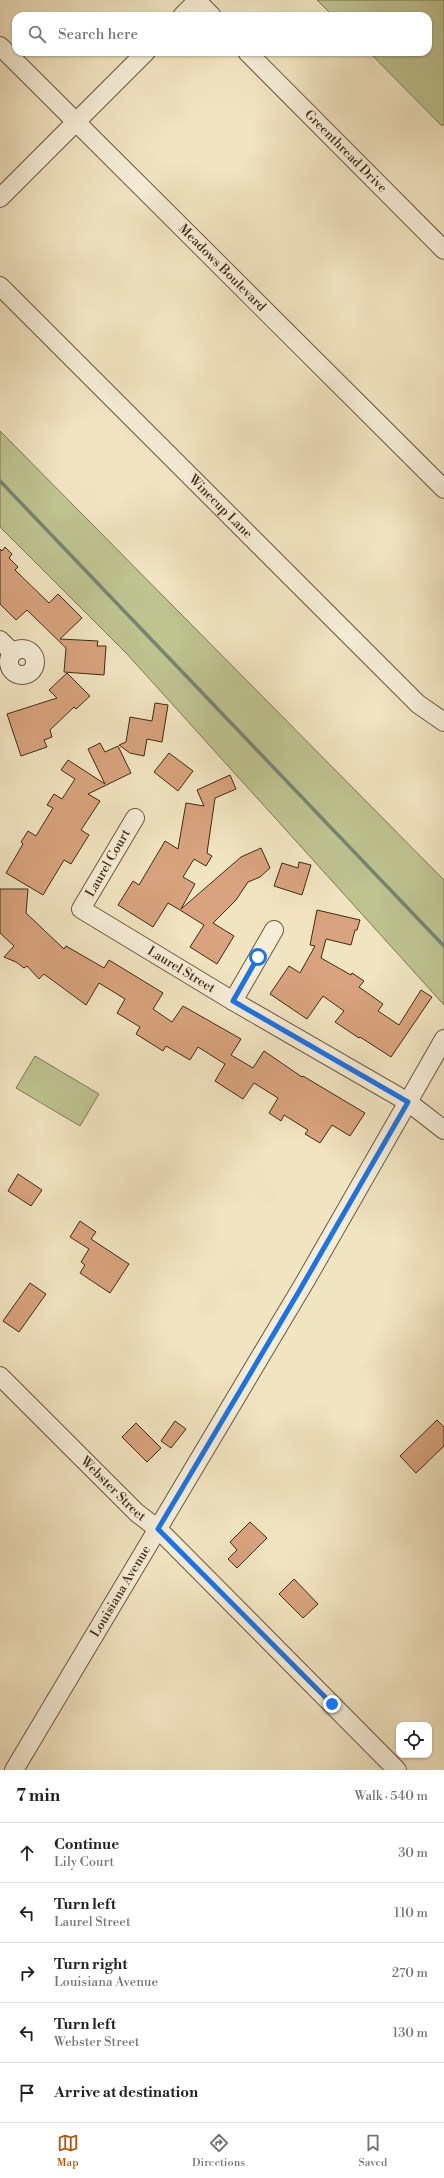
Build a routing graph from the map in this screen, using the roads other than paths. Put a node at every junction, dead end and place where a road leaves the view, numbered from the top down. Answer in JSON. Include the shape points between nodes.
{"nodes":[{"id":1,"x":196,"y":0,"type":"edge"},
{"id":2,"x":186,"y":12,"type":"edge"},
{"id":3,"x":208,"y":12,"type":"edge"},
{"id":4,"x":0,"y":46,"type":"edge"},
{"id":5,"x":142,"y":56,"type":"edge"},
{"id":6,"x":252,"y":56,"type":"edge"},
{"id":7,"x":76,"y":122,"type":"junction"},
{"id":8,"x":0,"y":198,"type":"edge"},
{"id":9,"x":444,"y":250,"type":"edge"},
{"id":10,"x":0,"y":286,"type":"edge"},
{"id":11,"x":444,"y":489,"type":"edge"},
{"id":12,"x":0,"y":640,"type":"edge"},
{"id":13,"x":13,"y":653,"type":"dead end"},
{"id":14,"x":444,"y":722,"type":"edge"},
{"id":15,"x":135,"y":818,"type":"dead end"},
{"id":16,"x":82,"y":909,"type":"joint"},
{"id":17,"x":274,"y":930,"type":"dead end"},
{"id":18,"x":233,"y":1001,"type":"junction"},
{"id":19,"x":444,"y":1038,"type":"edge"},
{"id":20,"x":408,"y":1102,"type":"junction"},
{"id":21,"x":444,"y":1130,"type":"edge"},
{"id":22,"x":0,"y":1376,"type":"edge"},
{"id":23,"x":158,"y":1529,"type":"junction"},
{"id":24,"x":14,"y":1770,"type":"edge"},
{"id":25,"x":397,"y":1770,"type":"edge"}],
"edges":[{"from":1,"to":2,"type":"street"},
{"from":1,"to":3,"type":"street"},
{"from":4,"to":7,"type":"street","name":"Meadows Boulevard"},
{"from":5,"to":7,"type":"street"},
{"from":6,"to":9,"type":"street","name":"Greenthread Drive"},
{"from":7,"to":8,"type":"street"},
{"from":7,"to":11,"type":"street","name":"Meadows Boulevard"},
{"from":10,"to":14,"type":"street","name":"Winecup Lane","via":[[418,704]]},
{"from":12,"to":13,"type":"street"},
{"from":15,"to":16,"type":"street","name":"Laurel Court"},
{"from":16,"to":18,"type":"street","name":"Laurel Street"},
{"from":17,"to":18,"type":"street"},
{"from":18,"to":20,"type":"street","name":"Laurel Street"},
{"from":19,"to":20,"type":"street","name":"Louisiana Avenue"},
{"from":20,"to":21,"type":"street","name":"Laurel Street"},
{"from":20,"to":23,"type":"street","name":"Louisiana Avenue"},
{"from":22,"to":23,"type":"street","name":"Webster Street","via":[[137,1513]]},
{"from":23,"to":24,"type":"street","name":"Louisiana Avenue"},
{"from":23,"to":25,"type":"street","name":"Webster Street"}]}
